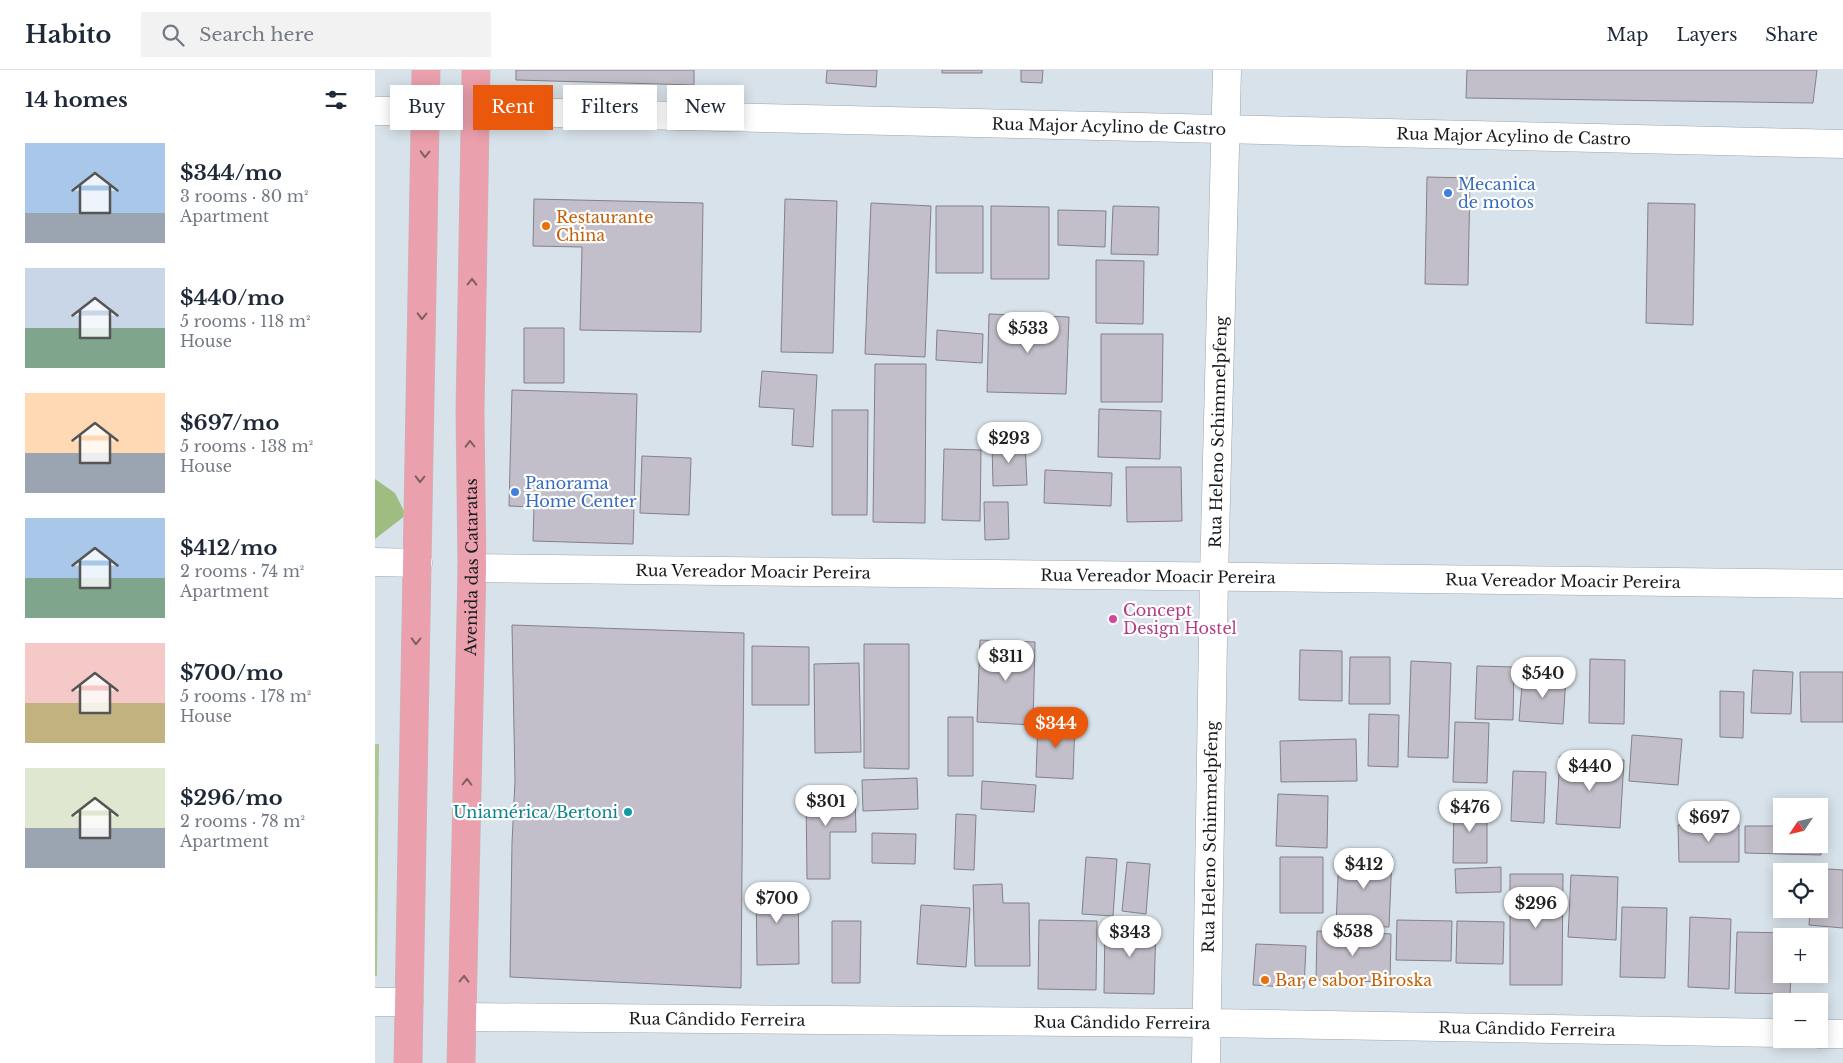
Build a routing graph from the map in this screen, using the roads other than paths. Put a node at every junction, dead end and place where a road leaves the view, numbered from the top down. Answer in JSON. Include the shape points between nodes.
{"nodes":[{"id":1,"x":426,"y":70,"type":"edge"},
{"id":2,"x":476,"y":70,"type":"edge"},
{"id":3,"x":1227,"y":70,"type":"edge"},
{"id":4,"x":426,"y":85,"type":"edge"},
{"id":5,"x":476,"y":85,"type":"edge"},
{"id":6,"x":375,"y":111,"type":"edge"},
{"id":7,"x":390,"y":111,"type":"edge"},
{"id":8,"x":553,"y":114,"type":"edge"},
{"id":9,"x":1225,"y":129,"type":"junction"},
{"id":10,"x":425,"y":130,"type":"edge"},
{"id":11,"x":475,"y":130,"type":"edge"},
{"id":12,"x":1843,"y":144,"type":"edge"},
{"id":13,"x":375,"y":562,"type":"edge"},
{"id":14,"x":418,"y":563,"type":"junction"},
{"id":15,"x":472,"y":568,"type":"junction"},
{"id":16,"x":1214,"y":577,"type":"junction"},
{"id":17,"x":1843,"y":584,"type":"edge"},
{"id":18,"x":375,"y":1002,"type":"edge"},
{"id":19,"x":409,"y":1002,"type":"junction"},
{"id":20,"x":463,"y":1017,"type":"junction"},
{"id":21,"x":1208,"y":1023,"type":"junction"},
{"id":22,"x":1773,"y":1033,"type":"edge"},
{"id":23,"x":1828,"y":1034,"type":"edge"},
{"id":24,"x":1843,"y":1034,"type":"edge"},
{"id":25,"x":408,"y":1063,"type":"edge"},
{"id":26,"x":461,"y":1063,"type":"edge"},
{"id":27,"x":1206,"y":1063,"type":"edge"}],
"edges":[{"from":1,"to":4,"type":"main road"},
{"from":2,"to":5,"type":"main road","name":"Avenida das Cataratas"},
{"from":3,"to":9,"type":"street","name":"Rua Heleno Schimmelpfeng"},
{"from":6,"to":7,"type":"street","name":"Rua Major Acylino de Castro"},
{"from":8,"to":9,"type":"street","name":"Rua Major Acylino de Castro"},
{"from":9,"to":12,"type":"street","name":"Rua Major Acylino de Castro"},
{"from":9,"to":16,"type":"street","name":"Rua Heleno Schimmelpfeng"},
{"from":10,"to":14,"type":"main road","one_way":true},
{"from":15,"to":11,"type":"main road","name":"Avenida das Cataratas","one_way":true,"via":[[470,412]]},
{"from":13,"to":14,"type":"street"},
{"from":14,"to":19,"type":"main road","one_way":true},
{"from":15,"to":16,"type":"street","name":"Rua Vereador Moacir Pereira"},
{"from":20,"to":15,"type":"main road","name":"Avenida das Cataratas","one_way":true},
{"from":16,"to":17,"type":"street","name":"Rua Vereador Moacir Pereira"},
{"from":16,"to":21,"type":"street","name":"Rua Heleno Schimmelpfeng"},
{"from":18,"to":19,"type":"street"},
{"from":19,"to":25,"type":"main road"},
{"from":20,"to":21,"type":"street","name":"Rua Cândido Ferreira"},
{"from":20,"to":26,"type":"main road","name":"Avenida das Cataratas"},
{"from":21,"to":22,"type":"street","name":"Rua Cândido Ferreira"},
{"from":21,"to":27,"type":"street","name":"Rua Heleno Schimmelpfeng"},
{"from":23,"to":24,"type":"street"}]}
